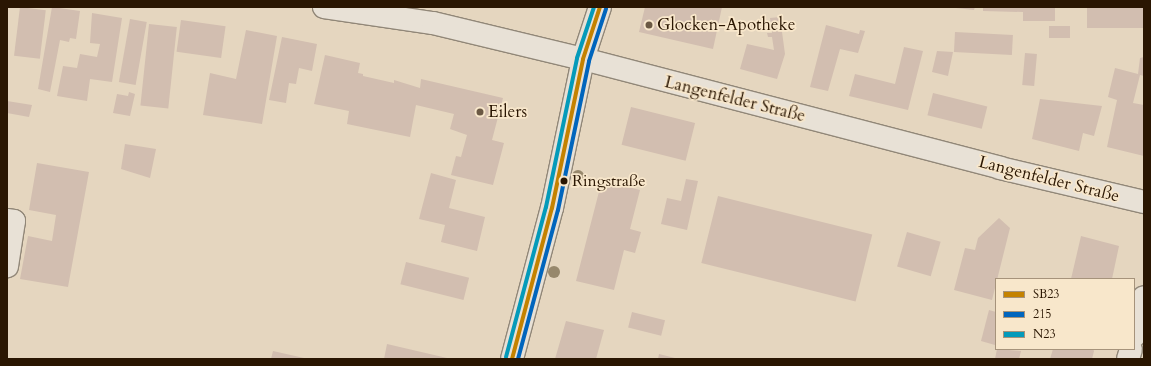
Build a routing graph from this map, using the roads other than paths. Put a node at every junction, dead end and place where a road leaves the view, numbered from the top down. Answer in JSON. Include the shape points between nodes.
{"nodes":[{"id":1,"x":324,"y":7,"type":"edge"},
{"id":2,"x":600,"y":7,"type":"edge"},
{"id":3,"x":583,"y":59,"type":"junction"},
{"id":4,"x":1144,"y":202,"type":"edge"},
{"id":5,"x":7,"y":220,"type":"edge"},
{"id":6,"x":7,"y":266,"type":"edge"},
{"id":7,"x":1144,"y":297,"type":"edge"},
{"id":8,"x":1135,"y":332,"type":"edge"},
{"id":9,"x":512,"y":359,"type":"edge"}],
"edges":[{"from":1,"to":3,"type":"street","name":"Langenfelder Straße","via":[[432,23]]},
{"from":2,"to":3,"type":"street"},
{"from":3,"to":4,"type":"street","name":"Langenfelder Straße","via":[[1000,168]]},
{"from":3,"to":9,"type":"street","via":[[552,208]]},
{"from":5,"to":6,"type":"street","via":[[14,221]]},
{"from":7,"to":8,"type":"street"}]}
